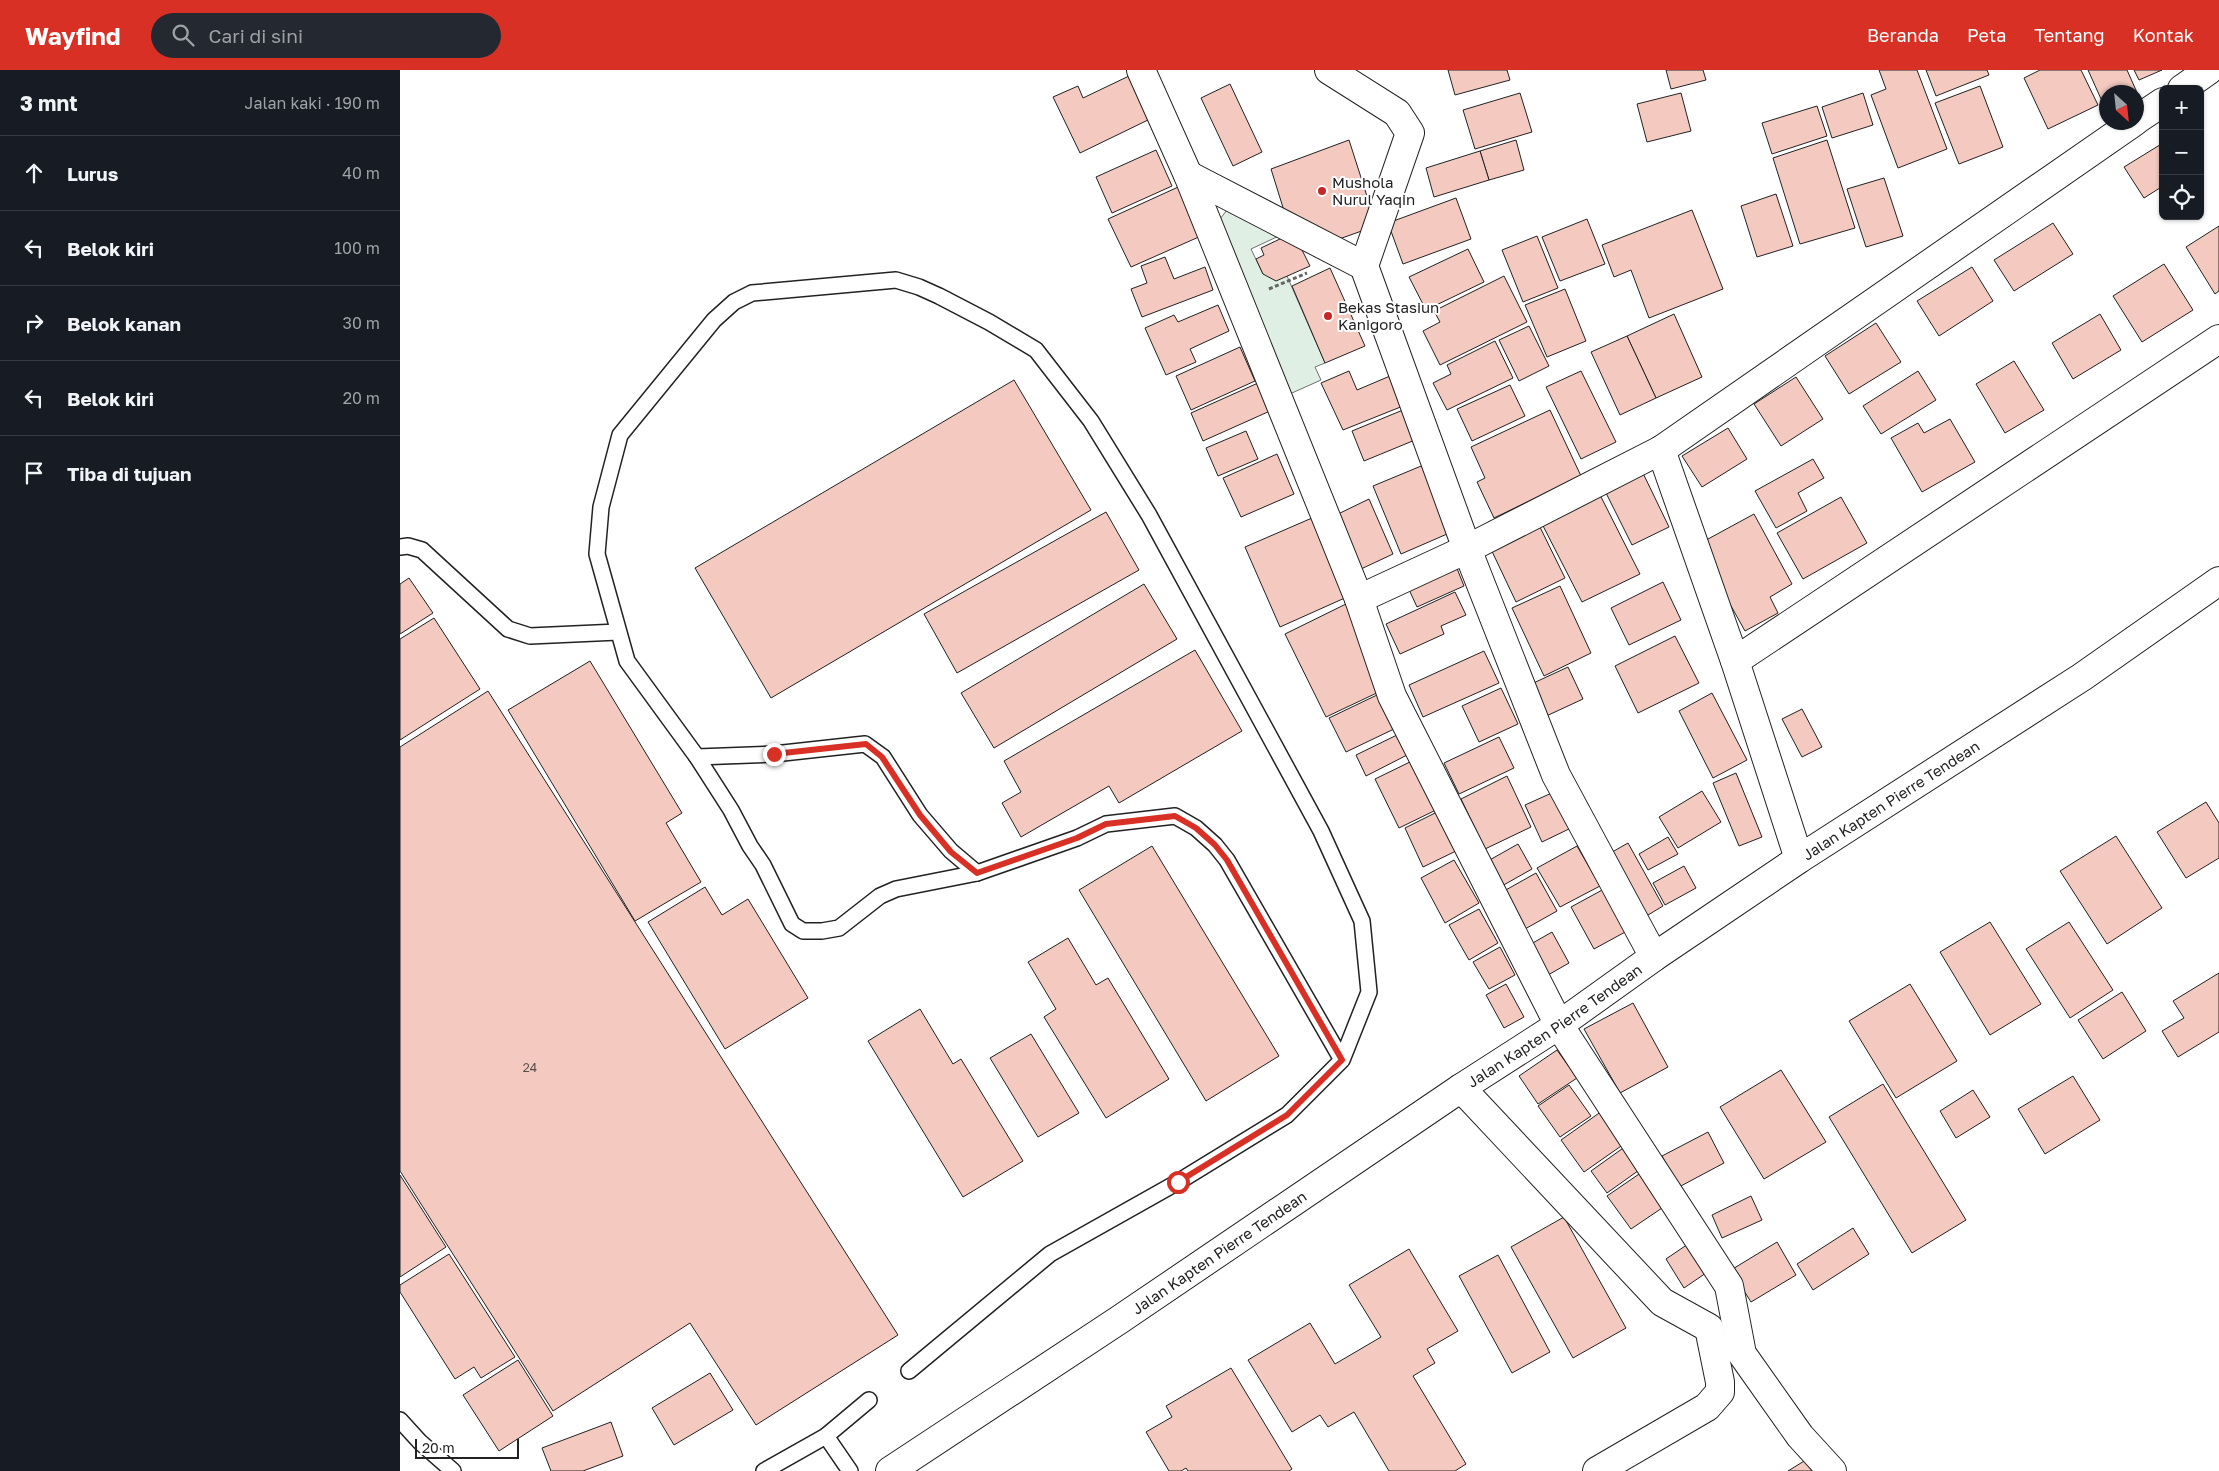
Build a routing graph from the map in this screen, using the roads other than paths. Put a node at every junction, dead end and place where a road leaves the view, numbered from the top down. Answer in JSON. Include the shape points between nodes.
{"nodes":[{"id":1,"x":1141,"y":70,"type":"edge"},
{"id":2,"x":1329,"y":70,"type":"edge"},
{"id":3,"x":2209,"y":70,"type":"edge"},
{"id":4,"x":2188,"y":85,"type":"edge"},
{"id":5,"x":2159,"y":105,"type":"edge"},
{"id":6,"x":2144,"y":116,"type":"edge"},
{"id":7,"x":2123,"y":130,"type":"edge"},
{"id":8,"x":1188,"y":175,"type":"junction"},
{"id":9,"x":1354,"y":261,"type":"junction"},
{"id":10,"x":2219,"y":339,"type":"edge"},
{"id":11,"x":1661,"y":450,"type":"junction"},
{"id":12,"x":400,"y":547,"type":"edge"},
{"id":13,"x":1467,"y":549,"type":"junction"},
{"id":14,"x":2219,"y":581,"type":"edge"},
{"id":15,"x":1359,"y":598,"type":"junction"},
{"id":16,"x":618,"y":632,"type":"junction"},
{"id":17,"x":1735,"y":661,"type":"junction"},
{"id":18,"x":697,"y":757,"type":"junction"},
{"id":19,"x":1799,"y":860,"type":"junction"},
{"id":20,"x":977,"y":873,"type":"junction"},
{"id":21,"x":1654,"y":957,"type":"junction"},
{"id":22,"x":1558,"y":1025,"type":"junction"},
{"id":23,"x":1342,"y":1060,"type":"junction"},
{"id":24,"x":1461,"y":1088,"type":"junction"},
{"id":25,"x":1710,"y":1328,"type":"junction"},
{"id":26,"x":1742,"y":1354,"type":"junction"},
{"id":27,"x":909,"y":1371,"type":"dead end"},
{"id":28,"x":869,"y":1400,"type":"dead end"},
{"id":29,"x":400,"y":1420,"type":"edge"},
{"id":30,"x":826,"y":1436,"type":"junction"},
{"id":31,"x":454,"y":1471,"type":"edge"},
{"id":32,"x":764,"y":1471,"type":"edge"},
{"id":33,"x":850,"y":1471,"type":"edge"},
{"id":34,"x":890,"y":1471,"type":"edge"},
{"id":35,"x":1597,"y":1471,"type":"edge"},
{"id":36,"x":1832,"y":1471,"type":"edge"}],
"edges":[{"from":1,"to":8,"type":"street"},
{"from":2,"to":9,"type":"street","via":[[1398,112],[1410,133]]},
{"from":3,"to":4,"type":"street"},
{"from":5,"to":6,"type":"street"},
{"from":7,"to":11,"type":"street"},
{"from":8,"to":9,"type":"street"},
{"from":8,"to":15,"type":"street"},
{"from":9,"to":13,"type":"street"},
{"from":10,"to":17,"type":"street"},
{"from":11,"to":13,"type":"street"},
{"from":11,"to":17,"type":"street"},
{"from":12,"to":16,"type":"lane","via":[[422,550],[508,629],[530,636]]},
{"from":13,"to":15,"type":"street"},
{"from":13,"to":21,"type":"street","via":[[1556,775]]},
{"from":14,"to":19,"type":"street","name":"Jalan Kapten Pierre Tendean","via":[[2082,677]]},
{"from":15,"to":22,"type":"street","via":[[1392,696]]},
{"from":16,"to":18,"type":"lane","via":[[627,661]]},
{"from":16,"to":23,"type":"lane","via":[[597,554],[601,507],[620,435],[714,320],[734,302],[752,293],[896,280],[919,287],[989,322],[1036,350],[1091,422],[1148,514],[1321,831],[1362,921],[1369,992]]},
{"from":17,"to":19,"type":"street"},
{"from":18,"to":20,"type":"lane","via":[[774,754],[866,744],[882,757],[920,815]]},
{"from":18,"to":20,"type":"lane","via":[[763,865],[792,924],[803,931],[839,928],[880,896],[896,888]]},
{"from":19,"to":21,"type":"street","name":"Jalan Kapten Pierre Tendean"},
{"from":20,"to":23,"type":"lane","via":[[1077,838],[1106,824],[1175,816],[1196,828],[1227,860]]},
{"from":21,"to":22,"type":"street","name":"Jalan Kapten Pierre Tendean"},
{"from":22,"to":24,"type":"street","name":"Jalan Kapten Pierre Tendean"},
{"from":22,"to":26,"type":"street","via":[[1729,1286]]},
{"from":23,"to":27,"type":"lane","via":[[1287,1115],[1178,1182],[1050,1254]]},
{"from":24,"to":25,"type":"street","via":[[1662,1302]]},
{"from":24,"to":34,"type":"street","name":"Jalan Kapten Pierre Tendean"},
{"from":25,"to":26,"type":"street"},
{"from":25,"to":35,"type":"street","via":[[1720,1392],[1707,1407]]},
{"from":26,"to":36,"type":"street","via":[[1800,1436]]},
{"from":28,"to":30,"type":"lane"},
{"from":29,"to":31,"type":"lane"},
{"from":30,"to":32,"type":"lane"},
{"from":30,"to":33,"type":"lane"}]}
